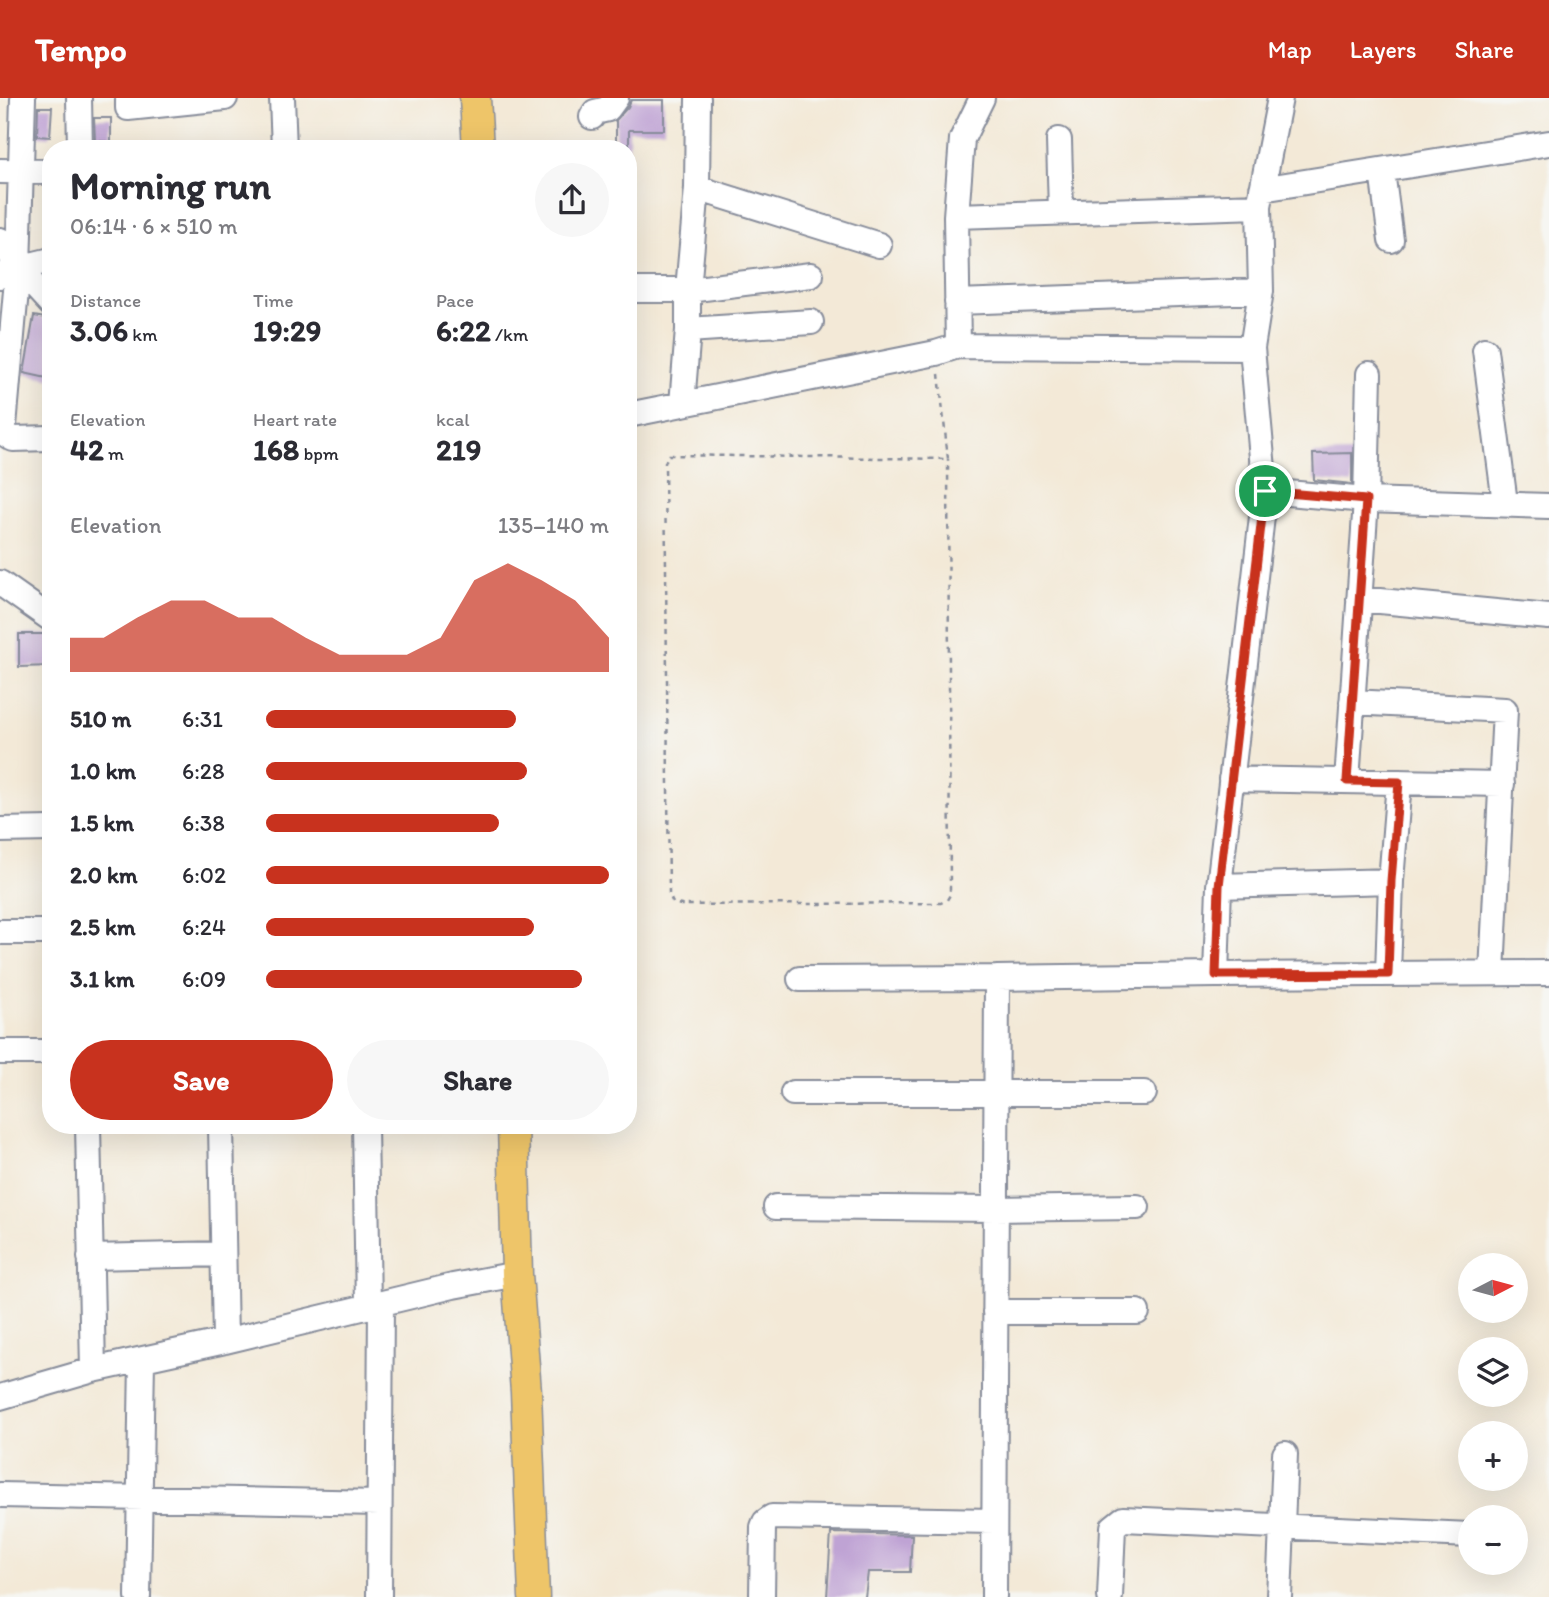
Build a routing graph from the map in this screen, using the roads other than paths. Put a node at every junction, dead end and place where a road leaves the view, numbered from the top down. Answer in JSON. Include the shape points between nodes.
{"nodes":[{"id":1,"x":23,"y":98,"type":"edge"},
{"id":2,"x":79,"y":98,"type":"edge"},
{"id":3,"x":128,"y":98,"type":"edge"},
{"id":4,"x":225,"y":98,"type":"edge"},
{"id":5,"x":282,"y":98,"type":"edge"},
{"id":6,"x":475,"y":98,"type":"edge"},
{"id":7,"x":617,"y":98,"type":"edge"},
{"id":8,"x":698,"y":98,"type":"edge"},
{"id":9,"x":982,"y":98,"type":"edge"},
{"id":10,"x":1280,"y":98,"type":"edge"},
{"id":11,"x":592,"y":117,"type":"dead end"},
{"id":12,"x":80,"y":140,"type":"edge"},
{"id":13,"x":284,"y":140,"type":"edge"},
{"id":14,"x":477,"y":140,"type":"edge"},
{"id":15,"x":1059,"y":140,"type":"dead end"},
{"id":16,"x":1549,"y":143,"type":"edge"},
{"id":17,"x":10,"y":171,"type":"edge"},
{"id":18,"x":1381,"y":171,"type":"junction"},
{"id":19,"x":42,"y":172,"type":"edge"},
{"id":20,"x":697,"y":188,"type":"junction"},
{"id":21,"x":1261,"y":198,"type":"junction"},
{"id":22,"x":1061,"y":212,"type":"junction"},
{"id":23,"x":956,"y":216,"type":"junction"},
{"id":24,"x":0,"y":240,"type":"edge"},
{"id":25,"x":1391,"y":240,"type":"dead end"},
{"id":26,"x":879,"y":245,"type":"dead end"},
{"id":27,"x":42,"y":263,"type":"edge"},
{"id":28,"x":9,"y":272,"type":"edge"},
{"id":29,"x":811,"y":275,"type":"dead end"},
{"id":30,"x":637,"y":290,"type":"edge"},
{"id":31,"x":688,"y":290,"type":"junction"},
{"id":32,"x":1261,"y":292,"type":"junction"},
{"id":33,"x":42,"y":297,"type":"edge"},
{"id":34,"x":957,"y":302,"type":"junction"},
{"id":35,"x":811,"y":322,"type":"dead end"},
{"id":36,"x":688,"y":330,"type":"junction"},
{"id":37,"x":1252,"y":348,"type":"junction"},
{"id":38,"x":947,"y":350,"type":"junction"},
{"id":39,"x":1485,"y":350,"type":"dead end"},
{"id":40,"x":1369,"y":374,"type":"dead end"},
{"id":41,"x":682,"y":404,"type":"junction"},
{"id":42,"x":637,"y":413,"type":"edge"},
{"id":43,"x":2,"y":426,"type":"edge"},
{"id":44,"x":42,"y":438,"type":"edge"},
{"id":45,"x":1265,"y":491,"type":"junction"},
{"id":46,"x":1366,"y":500,"type":"junction"},
{"id":47,"x":1505,"y":503,"type":"junction"},
{"id":48,"x":1549,"y":506,"type":"edge"},
{"id":49,"x":0,"y":583,"type":"edge"},
{"id":50,"x":1359,"y":598,"type":"junction"},
{"id":51,"x":42,"y":613,"type":"edge"},
{"id":52,"x":1549,"y":617,"type":"edge"},
{"id":53,"x":1352,"y":702,"type":"junction"},
{"id":54,"x":1231,"y":779,"type":"junction"},
{"id":55,"x":1347,"y":781,"type":"junction"},
{"id":56,"x":1399,"y":782,"type":"junction"},
{"id":57,"x":1502,"y":784,"type":"junction"},
{"id":58,"x":42,"y":829,"type":"edge"},
{"id":59,"x":0,"y":830,"type":"edge"},
{"id":60,"x":1391,"y":881,"type":"junction"},
{"id":61,"x":1219,"y":886,"type":"junction"},
{"id":62,"x":0,"y":932,"type":"edge"},
{"id":63,"x":42,"y":932,"type":"edge"},
{"id":64,"x":1549,"y":972,"type":"edge"},
{"id":65,"x":1492,"y":973,"type":"junction"},
{"id":66,"x":1388,"y":974,"type":"junction"},
{"id":67,"x":1216,"y":975,"type":"junction"},
{"id":68,"x":997,"y":978,"type":"junction"},
{"id":69,"x":800,"y":979,"type":"dead end"},
{"id":70,"x":0,"y":1052,"type":"edge"},
{"id":71,"x":42,"y":1052,"type":"edge"},
{"id":72,"x":793,"y":1093,"type":"dead end"},
{"id":73,"x":1144,"y":1093,"type":"dead end"},
{"id":74,"x":996,"y":1094,"type":"junction"},
{"id":75,"x":88,"y":1134,"type":"edge"},
{"id":76,"x":221,"y":1134,"type":"edge"},
{"id":77,"x":366,"y":1134,"type":"edge"},
{"id":78,"x":513,"y":1134,"type":"edge"},
{"id":79,"x":776,"y":1207,"type":"dead end"},
{"id":80,"x":1137,"y":1207,"type":"dead end"},
{"id":81,"x":996,"y":1209,"type":"junction"},
{"id":82,"x":223,"y":1254,"type":"junction"},
{"id":83,"x":90,"y":1256,"type":"junction"},
{"id":84,"x":517,"y":1274,"type":"junction"},
{"id":85,"x":375,"y":1304,"type":"junction"},
{"id":86,"x":995,"y":1312,"type":"junction"},
{"id":87,"x":1137,"y":1312,"type":"dead end"},
{"id":88,"x":225,"y":1342,"type":"junction"},
{"id":89,"x":142,"y":1360,"type":"junction"},
{"id":90,"x":93,"y":1370,"type":"junction"},
{"id":91,"x":0,"y":1397,"type":"edge"},
{"id":92,"x":1285,"y":1454,"type":"dead end"},
{"id":93,"x":0,"y":1495,"type":"edge"},
{"id":94,"x":140,"y":1498,"type":"junction"},
{"id":95,"x":379,"y":1503,"type":"junction"},
{"id":96,"x":994,"y":1521,"type":"junction"},
{"id":97,"x":1282,"y":1525,"type":"junction"},
{"id":98,"x":1458,"y":1534,"type":"edge"},
{"id":99,"x":138,"y":1597,"type":"edge"},
{"id":100,"x":379,"y":1597,"type":"edge"},
{"id":101,"x":534,"y":1597,"type":"edge"},
{"id":102,"x":762,"y":1597,"type":"edge"},
{"id":103,"x":994,"y":1597,"type":"edge"},
{"id":104,"x":1110,"y":1597,"type":"edge"},
{"id":105,"x":1279,"y":1597,"type":"edge"}],
"edges":[{"from":1,"to":17,"type":"street"},
{"from":2,"to":12,"type":"street"},
{"from":3,"to":4,"type":"street","via":[[128,108]]},
{"from":5,"to":13,"type":"street"},
{"from":6,"to":14,"type":"main road"},
{"from":7,"to":11,"type":"street"},
{"from":8,"to":20,"type":"street"},
{"from":9,"to":23,"type":"street","via":[[962,139]]},
{"from":10,"to":21,"type":"street"},
{"from":15,"to":22,"type":"street"},
{"from":16,"to":18,"type":"street"},
{"from":17,"to":19,"type":"street"},
{"from":17,"to":28,"type":"street"},
{"from":18,"to":21,"type":"street"},
{"from":18,"to":25,"type":"street"},
{"from":20,"to":26,"type":"street"},
{"from":20,"to":31,"type":"street"},
{"from":21,"to":22,"type":"street"},
{"from":21,"to":32,"type":"street"},
{"from":22,"to":23,"type":"street"},
{"from":23,"to":34,"type":"street"},
{"from":24,"to":28,"type":"street"},
{"from":27,"to":28,"type":"street"},
{"from":28,"to":33,"type":"street"},
{"from":28,"to":43,"type":"street"},
{"from":29,"to":31,"type":"street"},
{"from":30,"to":31,"type":"street"},
{"from":31,"to":36,"type":"street"},
{"from":32,"to":34,"type":"street"},
{"from":32,"to":37,"type":"street"},
{"from":34,"to":38,"type":"street"},
{"from":35,"to":36,"type":"street"},
{"from":36,"to":41,"type":"street"},
{"from":37,"to":38,"type":"street"},
{"from":37,"to":45,"type":"street"},
{"from":38,"to":41,"type":"street"},
{"from":39,"to":47,"type":"street"},
{"from":40,"to":46,"type":"street"},
{"from":41,"to":42,"type":"street"},
{"from":43,"to":44,"type":"street","via":[[13,439]]},
{"from":45,"to":46,"type":"street"},
{"from":45,"to":54,"type":"street"},
{"from":46,"to":47,"type":"street"},
{"from":46,"to":50,"type":"street"},
{"from":47,"to":48,"type":"street"},
{"from":49,"to":51,"type":"street"},
{"from":50,"to":52,"type":"street"},
{"from":50,"to":53,"type":"street"},
{"from":53,"to":55,"type":"street"},
{"from":53,"to":57,"type":"street","via":[[1505,710]]},
{"from":54,"to":55,"type":"street"},
{"from":54,"to":61,"type":"street"},
{"from":55,"to":56,"type":"street"},
{"from":56,"to":57,"type":"street"},
{"from":56,"to":60,"type":"street"},
{"from":57,"to":65,"type":"street"},
{"from":58,"to":59,"type":"street"},
{"from":60,"to":61,"type":"street"},
{"from":60,"to":66,"type":"street"},
{"from":61,"to":67,"type":"street"},
{"from":62,"to":63,"type":"street"},
{"from":64,"to":65,"type":"street"},
{"from":65,"to":66,"type":"street"},
{"from":66,"to":67,"type":"street"},
{"from":67,"to":68,"type":"street"},
{"from":68,"to":69,"type":"street"},
{"from":68,"to":74,"type":"street"},
{"from":70,"to":71,"type":"street"},
{"from":72,"to":74,"type":"street"},
{"from":73,"to":74,"type":"street"},
{"from":74,"to":81,"type":"street"},
{"from":75,"to":83,"type":"street"},
{"from":76,"to":82,"type":"street"},
{"from":77,"to":85,"type":"street"},
{"from":78,"to":84,"type":"main road"},
{"from":79,"to":81,"type":"street"},
{"from":80,"to":81,"type":"street"},
{"from":81,"to":86,"type":"street"},
{"from":82,"to":83,"type":"street"},
{"from":82,"to":88,"type":"street"},
{"from":83,"to":90,"type":"street"},
{"from":84,"to":85,"type":"street"},
{"from":84,"to":101,"type":"main road"},
{"from":85,"to":88,"type":"street"},
{"from":85,"to":95,"type":"street"},
{"from":86,"to":87,"type":"street"},
{"from":86,"to":96,"type":"street"},
{"from":88,"to":89,"type":"street"},
{"from":89,"to":90,"type":"street"},
{"from":89,"to":94,"type":"street"},
{"from":90,"to":91,"type":"street"},
{"from":92,"to":97,"type":"street"},
{"from":93,"to":94,"type":"street"},
{"from":94,"to":95,"type":"street"},
{"from":94,"to":99,"type":"street"},
{"from":95,"to":100,"type":"street"},
{"from":96,"to":102,"type":"street","via":[[772,1517],[763,1527]]},
{"from":96,"to":103,"type":"street"},
{"from":97,"to":98,"type":"street"},
{"from":97,"to":104,"type":"street","via":[[1123,1519],[1114,1527]]},
{"from":97,"to":105,"type":"street"}]}
